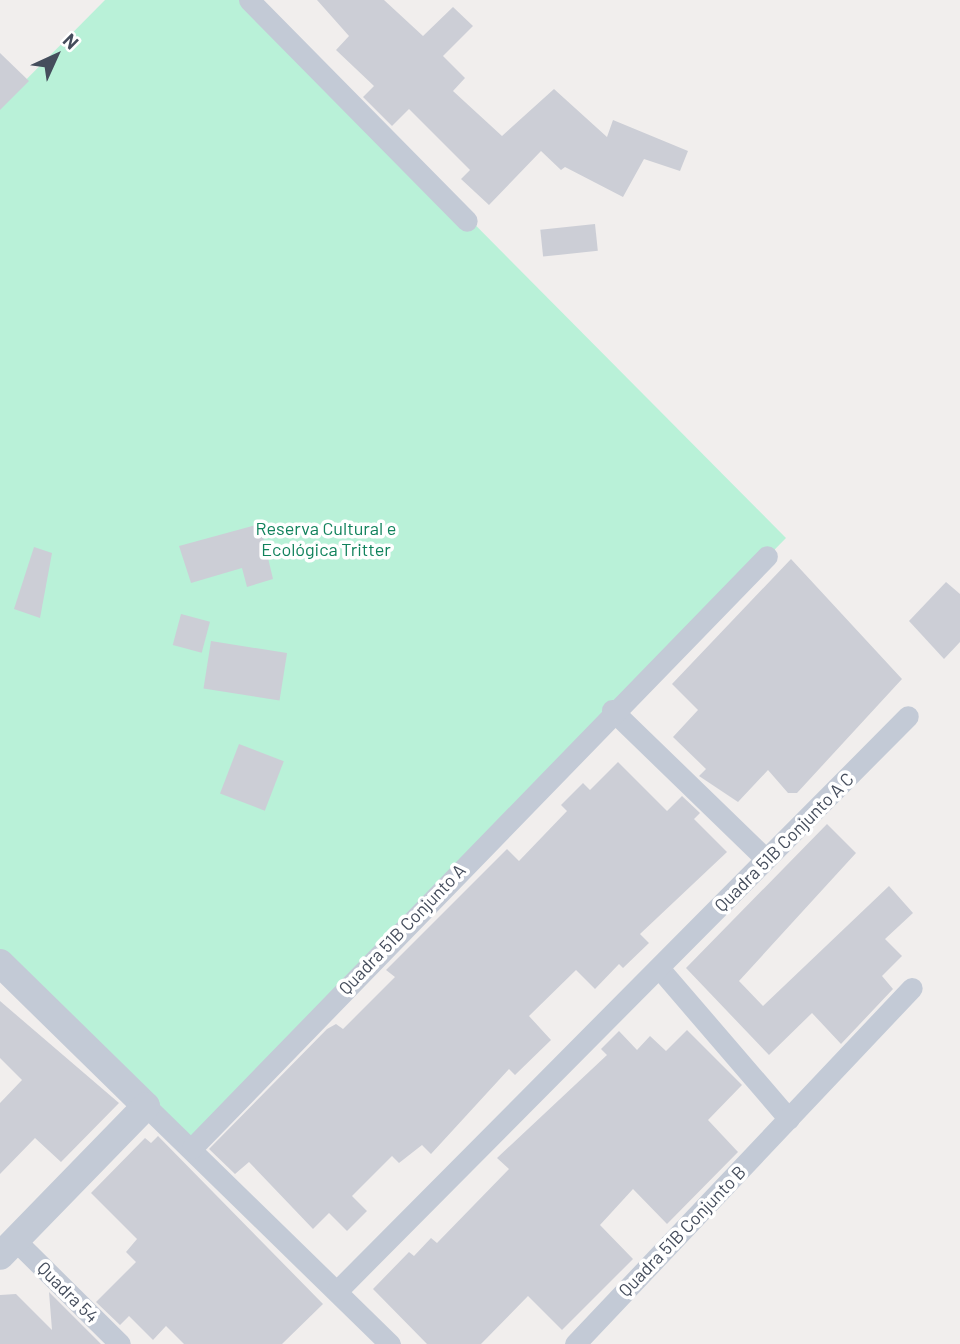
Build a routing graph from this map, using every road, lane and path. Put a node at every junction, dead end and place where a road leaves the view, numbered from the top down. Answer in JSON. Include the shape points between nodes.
{"nodes":[{"id":1,"x":249,"y":0,"type":"edge"},
{"id":2,"x":467,"y":221,"type":"dead end"},
{"id":3,"x":767,"y":556,"type":"dead end"},
{"id":4,"x":612,"y":710,"type":"junction"},
{"id":5,"x":908,"y":716,"type":"dead end"},
{"id":6,"x":766,"y":859,"type":"junction"},
{"id":7,"x":0,"y":962,"type":"edge"},
{"id":8,"x":659,"y":968,"type":"junction"},
{"id":9,"x":912,"y":988,"type":"dead end"},
{"id":10,"x":146,"y":1106,"type":"junction"},
{"id":11,"x":789,"y":1119,"type":"junction"},
{"id":12,"x":192,"y":1148,"type":"junction"},
{"id":13,"x":8,"y":1248,"type":"edge"},
{"id":14,"x":337,"y":1291,"type":"junction"},
{"id":15,"x":120,"y":1344,"type":"edge"},
{"id":16,"x":390,"y":1344,"type":"edge"},
{"id":17,"x":575,"y":1344,"type":"edge"}],
"edges":[{"from":1,"to":2,"type":"street"},
{"from":3,"to":4,"type":"street","name":"Quadra 51B Conjunto A"},
{"from":4,"to":6,"type":"street"},
{"from":4,"to":12,"type":"street","name":"Quadra 51B Conjunto A"},
{"from":5,"to":6,"type":"street","name":"Quadra 51B Conjunto A C"},
{"from":6,"to":8,"type":"street","name":"Quadra 51B Conjunto A C"},
{"from":7,"to":10,"type":"street"},
{"from":8,"to":11,"type":"street"},
{"from":8,"to":14,"type":"street"},
{"from":9,"to":11,"type":"street","name":"Quadra 51B Conjunto B"},
{"from":10,"to":12,"type":"street"},
{"from":10,"to":13,"type":"street"},
{"from":11,"to":17,"type":"street","name":"Quadra 51B Conjunto B"},
{"from":12,"to":14,"type":"street"},
{"from":13,"to":15,"type":"street","name":"Quadra 54"},
{"from":14,"to":16,"type":"street"}]}
